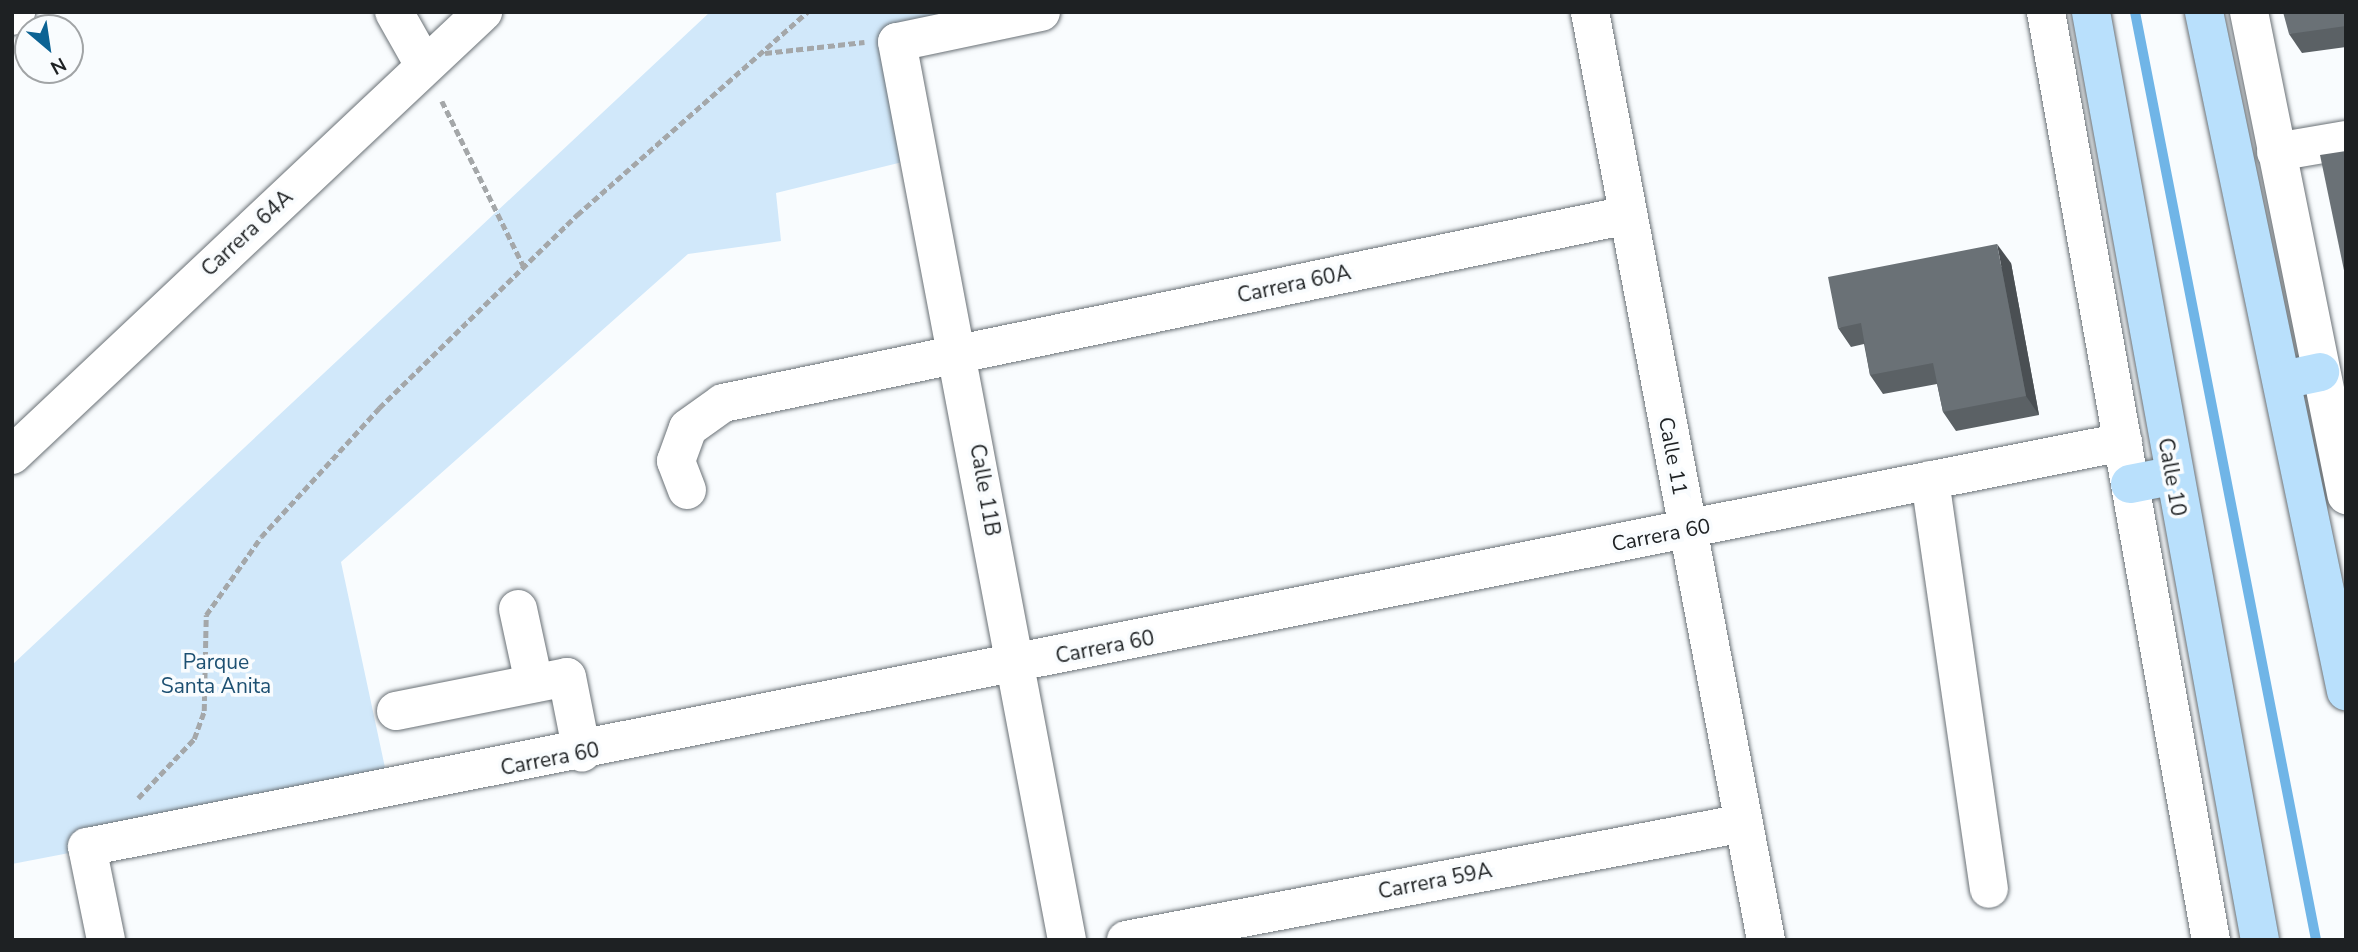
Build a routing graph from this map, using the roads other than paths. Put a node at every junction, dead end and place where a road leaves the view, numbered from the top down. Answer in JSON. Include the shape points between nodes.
{"nodes":[{"id":1,"x":394,"y":12,"type":"edge"},
{"id":2,"x":483,"y":12,"type":"edge"},
{"id":3,"x":1041,"y":12,"type":"edge"},
{"id":4,"x":1590,"y":12,"type":"edge"},
{"id":5,"x":2046,"y":12,"type":"edge"},
{"id":6,"x":2091,"y":12,"type":"edge"},
{"id":7,"x":2204,"y":12,"type":"edge"},
{"id":8,"x":2249,"y":12,"type":"edge"},
{"id":9,"x":424,"y":65,"type":"junction"},
{"id":10,"x":2346,"y":140,"type":"edge"},
{"id":11,"x":2276,"y":152,"type":"junction"},
{"id":12,"x":1628,"y":215,"type":"junction"},
{"id":13,"x":960,"y":353,"type":"junction"},
{"id":14,"x":2320,"y":372,"type":"junction"},
{"id":15,"x":2283,"y":380,"type":"junction"},
{"id":16,"x":2123,"y":442,"type":"junction"},
{"id":17,"x":12,"y":455,"type":"edge"},
{"id":18,"x":2171,"y":476,"type":"junction"},
{"id":19,"x":1930,"y":480,"type":"junction"},
{"id":20,"x":2130,"y":484,"type":"junction"},
{"id":21,"x":687,"y":490,"type":"dead end"},
{"id":22,"x":2346,"y":495,"type":"edge"},
{"id":23,"x":1687,"y":530,"type":"junction"},
{"id":24,"x":519,"y":610,"type":"dead end"},
{"id":25,"x":1017,"y":664,"type":"junction"},
{"id":26,"x":534,"y":683,"type":"junction"},
{"id":27,"x":2346,"y":691,"type":"edge"},
{"id":28,"x":397,"y":710,"type":"dead end"},
{"id":29,"x":582,"y":753,"type":"junction"},
{"id":30,"x":1744,"y":823,"type":"junction"},
{"id":31,"x":1989,"y":889,"type":"dead end"},
{"id":32,"x":106,"y":940,"type":"edge"},
{"id":33,"x":1068,"y":940,"type":"edge"},
{"id":34,"x":1126,"y":940,"type":"edge"},
{"id":35,"x":1766,"y":940,"type":"edge"},
{"id":36,"x":2211,"y":940,"type":"edge"},
{"id":37,"x":2260,"y":940,"type":"edge"}],
"edges":[{"from":1,"to":9,"type":"street"},
{"from":2,"to":9,"type":"street","name":"Carrera 64A"},
{"from":3,"to":13,"type":"street","name":"Calle 11B","via":[[897,42]]},
{"from":4,"to":12,"type":"street","name":"Calle 11"},
{"from":5,"to":16,"type":"street","name":"Calle 10"},
{"from":6,"to":18,"type":"main road","name":"Calle 10"},
{"from":7,"to":15,"type":"main road"},
{"from":8,"to":11,"type":"street"},
{"from":9,"to":17,"type":"street","name":"Carrera 64A"},
{"from":10,"to":11,"type":"street"},
{"from":11,"to":14,"type":"street"},
{"from":12,"to":13,"type":"street","name":"Carrera 60A"},
{"from":12,"to":23,"type":"street","name":"Calle 11"},
{"from":13,"to":21,"type":"street","name":"Carrera 60A","via":[[723,403],[688,428],[676,461]]},
{"from":13,"to":25,"type":"street","name":"Calle 11B"},
{"from":14,"to":15,"type":"main road"},
{"from":14,"to":22,"type":"street"},
{"from":15,"to":27,"type":"main road"},
{"from":16,"to":19,"type":"street","name":"Carrera 60"},
{"from":16,"to":20,"type":"street","name":"Calle 10"},
{"from":18,"to":20,"type":"main road"},
{"from":18,"to":37,"type":"main road","name":"Calle 10"},
{"from":19,"to":23,"type":"street","name":"Carrera 60"},
{"from":19,"to":31,"type":"street"},
{"from":20,"to":36,"type":"street","name":"Calle 10"},
{"from":23,"to":25,"type":"street","name":"Carrera 60"},
{"from":23,"to":30,"type":"street","name":"Calle 11"},
{"from":24,"to":26,"type":"street"},
{"from":25,"to":29,"type":"street","name":"Carrera 60"},
{"from":25,"to":33,"type":"street","name":"Calle 11B"},
{"from":26,"to":28,"type":"street"},
{"from":26,"to":29,"type":"street","via":[[567,677]]},
{"from":29,"to":32,"type":"street","name":"Carrera 60","via":[[87,847]]},
{"from":30,"to":34,"type":"street","name":"Carrera 59A"},
{"from":30,"to":35,"type":"street","name":"Calle 11"}]}
